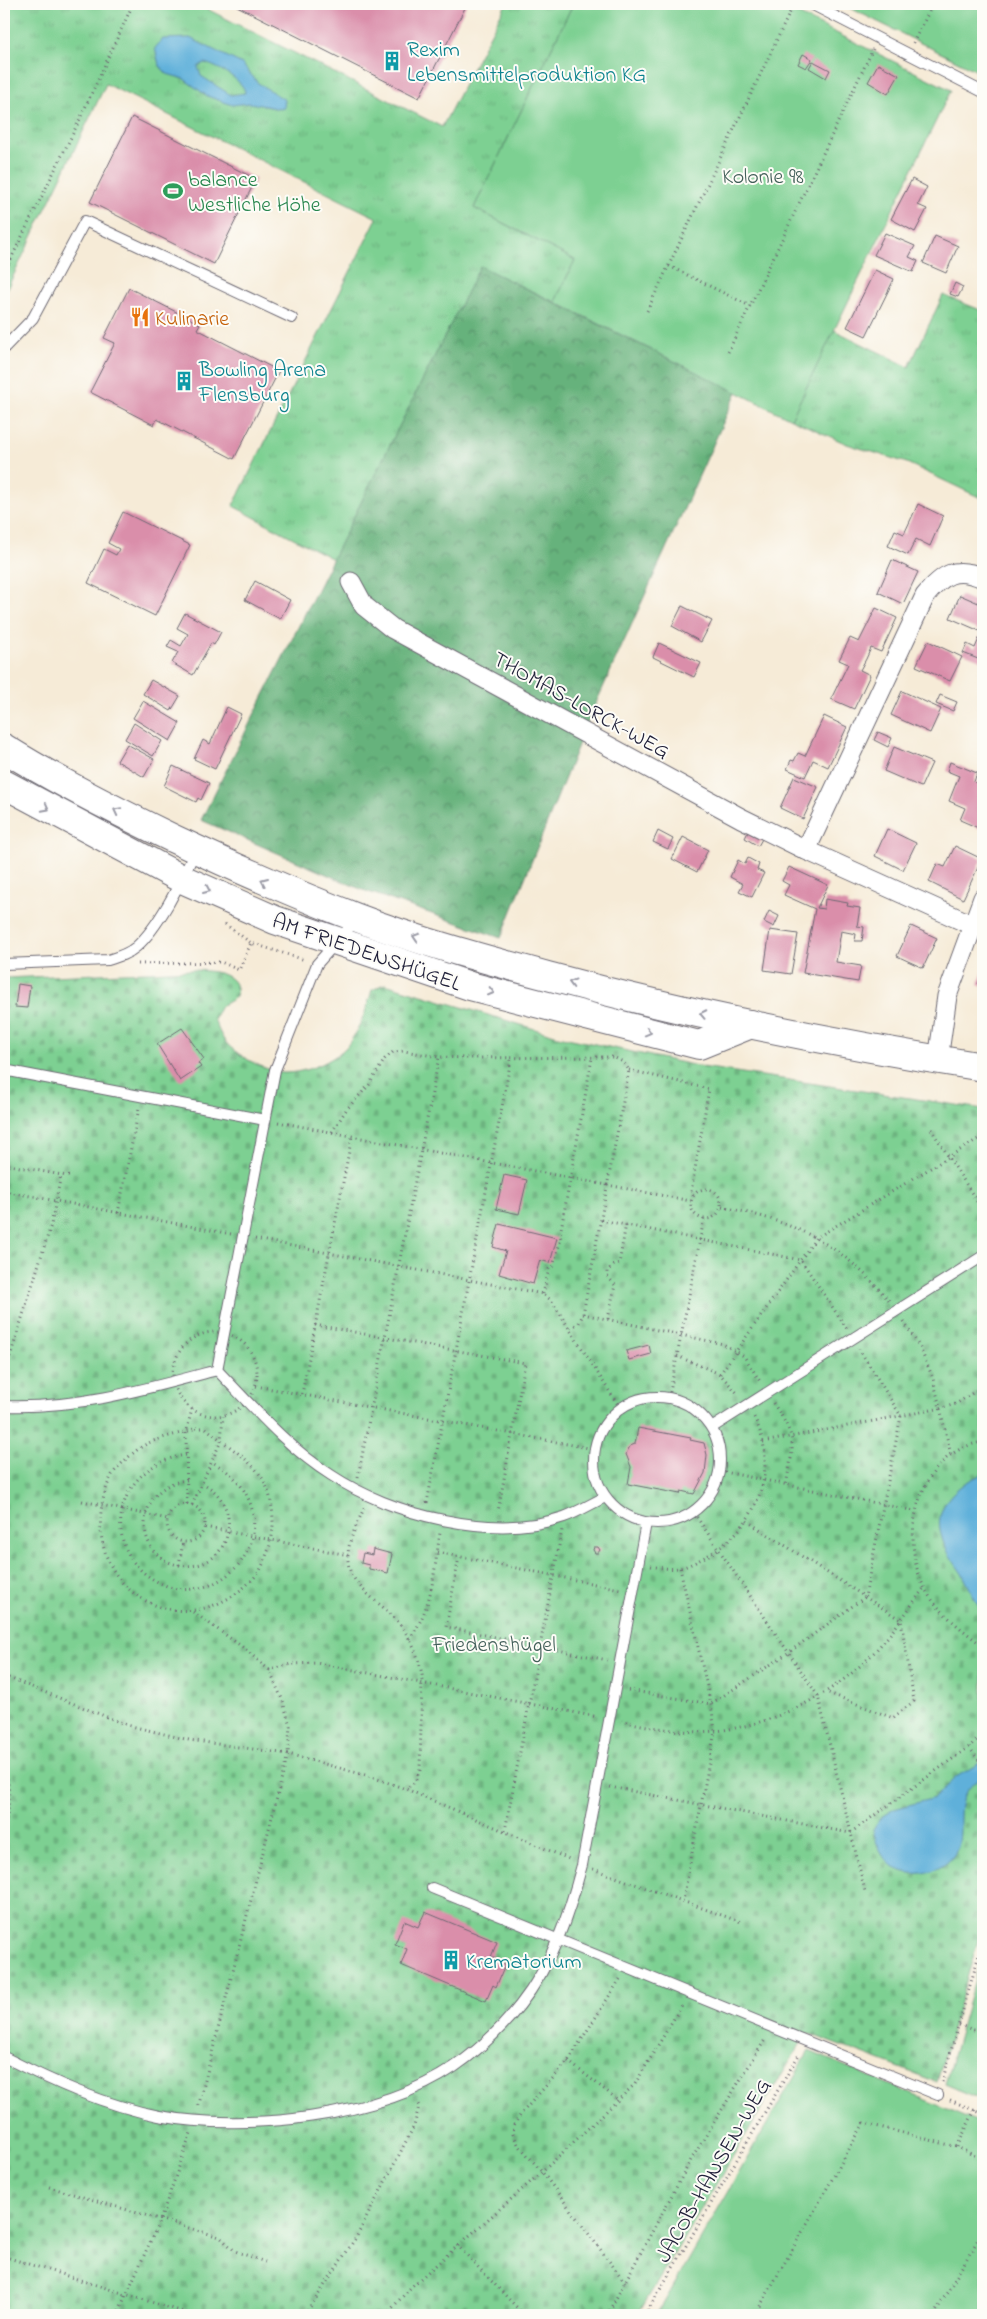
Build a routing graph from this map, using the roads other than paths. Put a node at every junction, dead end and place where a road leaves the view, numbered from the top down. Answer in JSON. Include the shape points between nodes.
{"nodes":[{"id":1,"x":811,"y":4,"type":"edge"},
{"id":2,"x":983,"y":92,"type":"edge"},
{"id":3,"x":292,"y":318,"type":"dead end"},
{"id":4,"x":4,"y":348,"type":"edge"},
{"id":5,"x":983,"y":578,"type":"edge"},
{"id":6,"x":351,"y":582,"type":"dead end"},
{"id":7,"x":4,"y":748,"type":"edge"},
{"id":8,"x":4,"y":784,"type":"edge"},
{"id":9,"x":196,"y":849,"type":"junction"},
{"id":10,"x":806,"y":850,"type":"junction"},
{"id":11,"x":182,"y":879,"type":"junction"},
{"id":12,"x":983,"y":898,"type":"edge"},
{"id":13,"x":358,"y":918,"type":"junction"},
{"id":14,"x":978,"y":928,"type":"edge"},
{"id":15,"x":336,"y":942,"type":"junction"},
{"id":16,"x":4,"y":964,"type":"edge"},
{"id":17,"x":751,"y":1024,"type":"junction"},
{"id":18,"x":938,"y":1060,"type":"junction"},
{"id":19,"x":983,"y":1067,"type":"edge"},
{"id":20,"x":4,"y":1070,"type":"edge"},
{"id":21,"x":265,"y":1120,"type":"junction"},
{"id":22,"x":983,"y":1256,"type":"edge"},
{"id":23,"x":217,"y":1370,"type":"junction"},
{"id":24,"x":4,"y":1406,"type":"edge"},
{"id":25,"x":712,"y":1427,"type":"junction"},
{"id":26,"x":605,"y":1497,"type":"junction"},
{"id":27,"x":646,"y":1523,"type":"junction"},
{"id":28,"x":432,"y":1888,"type":"dead end"},
{"id":29,"x":557,"y":1939,"type":"junction"},
{"id":30,"x":4,"y":2057,"type":"edge"},
{"id":31,"x":938,"y":2095,"type":"road end"}],
"edges":[{"from":1,"to":2,"type":"lane"},
{"from":3,"to":4,"type":"lane","via":[[85,221],[33,318]]},
{"from":5,"to":10,"type":"street","via":[[953,572],[938,580],[925,596]]},
{"from":6,"to":10,"type":"street","name":"THOMAS-LORCK-WEG","via":[[364,606],[394,629],[741,818]]},
{"from":9,"to":7,"type":"main road","name":"AM FRIEDENSHÜGEL","one_way":true,"via":[[46,775]]},
{"from":8,"to":11,"type":"main road","name":"AM FRIEDENSHÜGEL","one_way":true},
{"from":9,"to":11,"type":"lane"},
{"from":13,"to":9,"type":"main road","name":"AM FRIEDENSHÜGEL","one_way":true},
{"from":10,"to":14,"type":"street","name":"THOMAS-LORCK-WEG"},
{"from":11,"to":15,"type":"main road","name":"AM FRIEDENSHÜGEL","one_way":true,"via":[[275,920]]},
{"from":11,"to":16,"type":"lane","via":[[147,934],[122,956],[108,960]]},
{"from":12,"to":14,"type":"street"},
{"from":13,"to":15,"type":"lane"},
{"from":17,"to":13,"type":"main road","name":"AM FRIEDENSHÜGEL","one_way":true,"via":[[620,995],[491,961]]},
{"from":14,"to":18,"type":"street","via":[[947,996]]},
{"from":15,"to":17,"type":"main road","name":"AM FRIEDENSHÜGEL","one_way":true,"via":[[470,986],[699,1045]]},
{"from":15,"to":21,"type":"lane","via":[[317,964],[275,1070]]},
{"from":17,"to":18,"type":"main road","name":"AM FRIEDENSHÜGEL"},
{"from":18,"to":19,"type":"main road","name":"AM FRIEDENSHÜGEL"},
{"from":20,"to":21,"type":"lane"},
{"from":21,"to":23,"type":"lane"},
{"from":22,"to":25,"type":"lane"},
{"from":23,"to":24,"type":"lane","via":[[69,1405]]},
{"from":23,"to":26,"type":"lane","via":[[289,1444],[331,1475],[355,1490],[425,1516],[443,1521],[496,1525],[532,1523],[562,1517]]},
{"from":25,"to":26,"type":"lane","via":[[691,1406],[670,1397],[643,1398],[620,1408],[603,1426],[594,1449],[594,1474]]},
{"from":25,"to":27,"type":"lane","via":[[719,1446],[720,1472],[711,1495],[694,1513],[671,1523]]},
{"from":26,"to":27,"type":"lane","via":[[622,1514]]},
{"from":27,"to":29,"type":"lane","via":[[582,1865],[571,1906]]},
{"from":28,"to":29,"type":"lane"},
{"from":29,"to":30,"type":"lane","via":[[520,2005],[492,2037],[453,2068],[382,2100],[304,2119],[227,2123],[157,2115],[60,2085]]},
{"from":29,"to":31,"type":"lane"}]}
